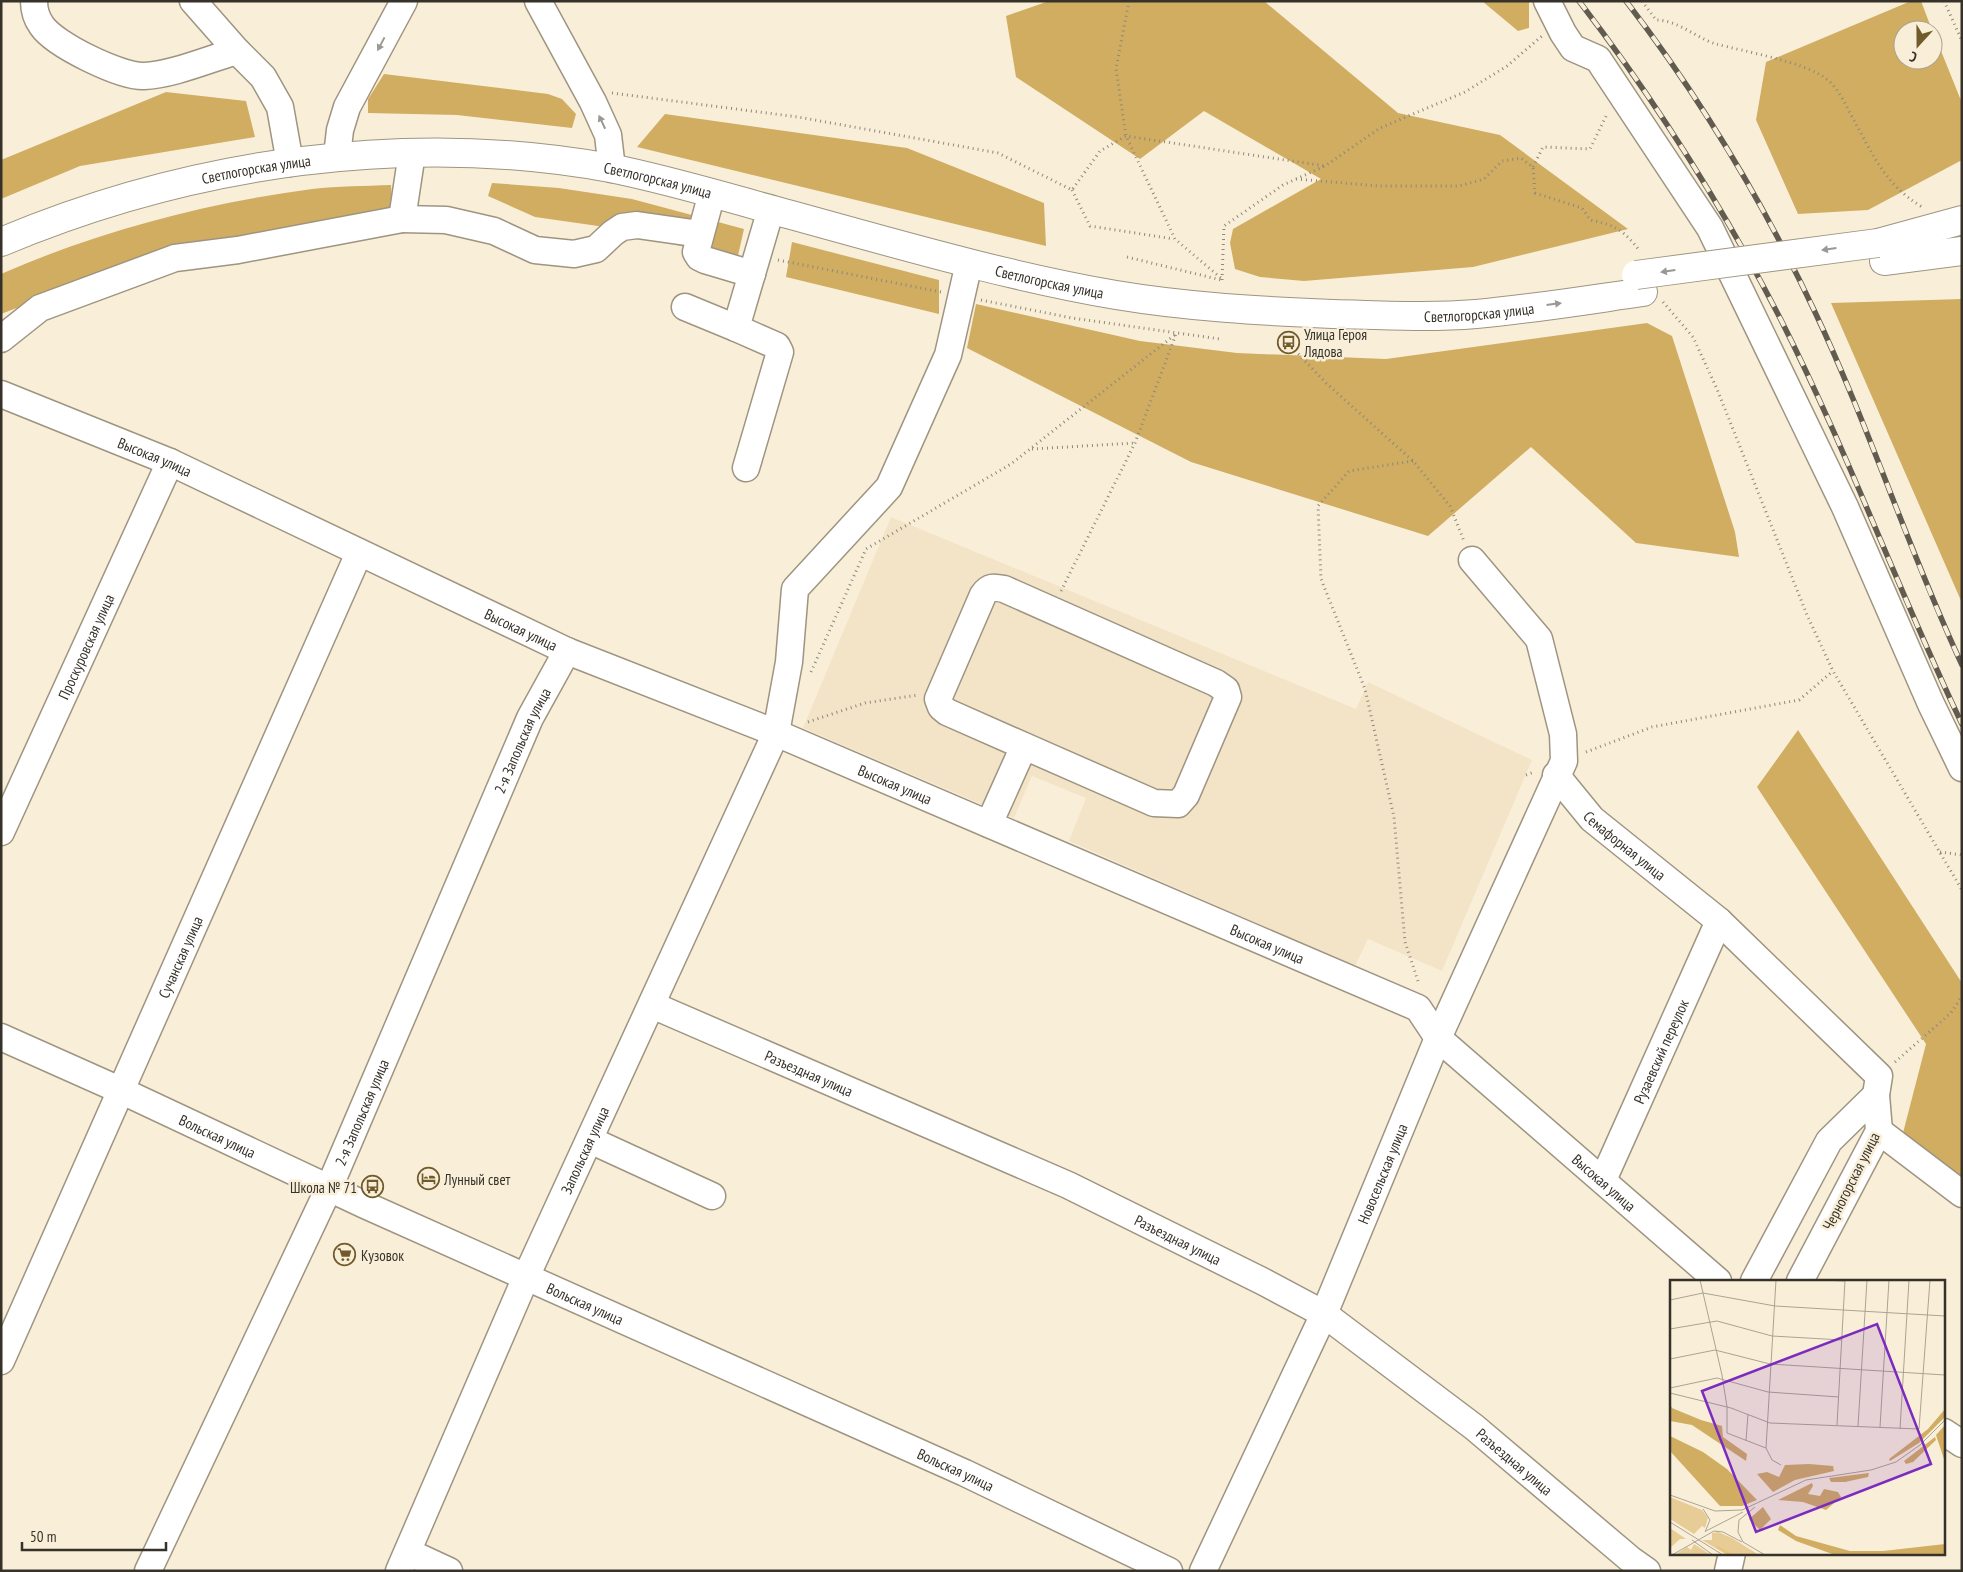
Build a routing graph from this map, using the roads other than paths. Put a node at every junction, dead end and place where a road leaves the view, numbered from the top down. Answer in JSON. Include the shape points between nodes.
{"nodes":[{"id":1,"x":34,"y":1,"type":"edge"},
{"id":2,"x":193,"y":1,"type":"edge"},
{"id":3,"x":404,"y":1,"type":"edge"},
{"id":4,"x":538,"y":1,"type":"edge"},
{"id":5,"x":1552,"y":12,"type":"edge"},
{"id":6,"x":237,"y":51,"type":"junction"},
{"id":7,"x":412,"y":153,"type":"junction"},
{"id":8,"x":337,"y":156,"type":"junction"},
{"id":9,"x":290,"y":163,"type":"junction"},
{"id":10,"x":612,"y":169,"type":"junction"},
{"id":11,"x":712,"y":193,"type":"junction"},
{"id":12,"x":771,"y":209,"type":"junction"},
{"id":13,"x":402,"y":219,"type":"junction"},
{"id":14,"x":1962,"y":220,"type":"edge"},
{"id":15,"x":1962,"y":231,"type":"edge"},
{"id":16,"x":700,"y":234,"type":"junction"},
{"id":17,"x":1,"y":242,"type":"edge"},
{"id":18,"x":1962,"y":251,"type":"edge"},
{"id":19,"x":1881,"y":252,"type":"junction"},
{"id":20,"x":969,"y":263,"type":"junction"},
{"id":21,"x":1962,"y":263,"type":"edge"},
{"id":22,"x":752,"y":274,"type":"junction"},
{"id":23,"x":685,"y":307,"type":"dead end"},
{"id":24,"x":736,"y":328,"type":"junction"},
{"id":25,"x":1,"y":339,"type":"edge"},
{"id":26,"x":1,"y":394,"type":"edge"},
{"id":27,"x":170,"y":462,"type":"junction"},
{"id":28,"x":746,"y":468,"type":"dead end"},
{"id":29,"x":360,"y":553,"type":"junction"},
{"id":30,"x":1472,"y":560,"type":"road end"},
{"id":31,"x":567,"y":651,"type":"junction"},
{"id":32,"x":776,"y":733,"type":"junction"},
{"id":33,"x":1024,"y":746,"type":"junction"},
{"id":34,"x":1560,"y":768,"type":"junction"},
{"id":35,"x":1962,"y":768,"type":"edge"},
{"id":36,"x":989,"y":824,"type":"junction"},
{"id":37,"x":1,"y":832,"type":"edge"},
{"id":38,"x":1719,"y":921,"type":"junction"},
{"id":39,"x":652,"y":1005,"type":"junction"},
{"id":40,"x":1,"y":1037,"type":"edge"},
{"id":41,"x":1438,"y":1038,"type":"junction"},
{"id":42,"x":1877,"y":1086,"type":"junction"},
{"id":43,"x":122,"y":1091,"type":"junction"},
{"id":44,"x":1879,"y":1131,"type":"junction"},
{"id":45,"x":590,"y":1140,"type":"junction"},
{"id":46,"x":1603,"y":1180,"type":"junction"},
{"id":47,"x":329,"y":1188,"type":"junction"},
{"id":48,"x":1962,"y":1194,"type":"edge"},
{"id":49,"x":712,"y":1196,"type":"dead end"},
{"id":50,"x":526,"y":1277,"type":"junction"},
{"id":51,"x":1794,"y":1278,"type":"edge"},
{"id":52,"x":1717,"y":1280,"type":"edge"},
{"id":53,"x":1755,"y":1280,"type":"edge"},
{"id":54,"x":1324,"y":1314,"type":"junction"},
{"id":55,"x":1,"y":1361,"type":"edge"},
{"id":56,"x":1946,"y":1433,"type":"edge"},
{"id":57,"x":1962,"y":1444,"type":"edge"},
{"id":58,"x":1732,"y":1554,"type":"edge"},
{"id":59,"x":404,"y":1562,"type":"edge"},
{"id":60,"x":148,"y":1571,"type":"edge"},
{"id":61,"x":449,"y":1571,"type":"edge"},
{"id":62,"x":1169,"y":1571,"type":"edge"},
{"id":63,"x":1203,"y":1571,"type":"edge"},
{"id":64,"x":1647,"y":1571,"type":"edge"},
{"id":65,"x":1728,"y":1571,"type":"edge"}],
"edges":[{"from":1,"to":6,"type":"street","via":[[34,12],[43,28],[71,48],[112,70],[143,76]]},
{"from":2,"to":6,"type":"street"},
{"from":3,"to":8,"type":"street","one_way":true,"via":[[347,107]]},
{"from":10,"to":4,"type":"street","one_way":true,"via":[[608,135]]},
{"from":5,"to":35,"type":"street","via":[[1573,48],[1598,59],[1710,228],[1845,507]]},
{"from":6,"to":9,"type":"street","via":[[263,76],[280,107]]},
{"from":7,"to":8,"type":"main road","name":"Светлогорская улица"},
{"from":7,"to":10,"type":"main road","name":"Светлогорская улица","via":[[539,158]]},
{"from":7,"to":13,"type":"street"},
{"from":8,"to":9,"type":"main road","name":"Светлогорская улица"},
{"from":9,"to":17,"type":"main road","name":"Светлогорская улица","via":[[170,186],[106,203]]},
{"from":10,"to":11,"type":"main road","name":"Светлогорская улица"},
{"from":11,"to":12,"type":"main road","name":"Светлогорская улица"},
{"from":11,"to":16,"type":"street"},
{"from":12,"to":20,"type":"main road","name":"Светлогорская улица"},
{"from":12,"to":22,"type":"street"},
{"from":13,"to":16,"type":"street","via":[[446,220],[494,231],[535,250],[574,254],[596,249],[622,227],[637,225]]},
{"from":13,"to":25,"type":"street","via":[[238,250],[175,258],[40,308]]},
{"from":14,"to":19,"type":"main road"},
{"from":15,"to":19,"type":"main road"},
{"from":16,"to":22,"type":"street","via":[[696,252],[699,257]]},
{"from":18,"to":19,"type":"main road"},
{"from":19,"to":20,"type":"main road","name":"Светлогорская улица","via":[[1640,273],[1478,314],[1422,317],[1222,308],[1154,301],[1046,282]]},
{"from":19,"to":21,"type":"main road"},
{"from":20,"to":32,"type":"street","name":"Запольская улица","via":[[948,354],[889,487],[795,589],[789,662]]},
{"from":22,"to":24,"type":"street"},
{"from":23,"to":24,"type":"street"},
{"from":24,"to":28,"type":"street","via":[[768,341],[780,352]]},
{"from":26,"to":27,"type":"street","name":"Высокая улица"},
{"from":27,"to":29,"type":"street","name":"Высокая улица"},
{"from":27,"to":37,"type":"street","name":"Проскуровская улица"},
{"from":29,"to":31,"type":"street","name":"Высокая улица"},
{"from":29,"to":43,"type":"street","name":"Сучанская улица"},
{"from":30,"to":34,"type":"street","via":[[1539,639],[1563,734]]},
{"from":31,"to":32,"type":"street","name":"Высокая улица"},
{"from":31,"to":47,"type":"street","name":"2-я Запольская улица","via":[[530,718]]},
{"from":32,"to":36,"type":"street","name":"Высокая улица"},
{"from":32,"to":39,"type":"street","name":"Запольская улица"},
{"from":33,"to":33,"type":"street","via":[[1154,804],[1178,804],[1186,795],[1228,697],[1226,690],[1216,684],[1004,589],[993,587],[987,589],[938,699],[940,707],[948,712]]},
{"from":33,"to":36,"type":"street"},
{"from":34,"to":38,"type":"street","name":"Семафорная улица","via":[[1592,819]]},
{"from":34,"to":41,"type":"street","name":"Новосельская улица"},
{"from":36,"to":41,"type":"street","name":"Высокая улица","via":[[1418,1008]]},
{"from":38,"to":42,"type":"street","name":"Семафорная улица"},
{"from":38,"to":46,"type":"street","name":"Рузаевский переулок"},
{"from":39,"to":45,"type":"street","name":"Запольская улица"},
{"from":39,"to":54,"type":"street","name":"Разъездная улица","via":[[1068,1185]]},
{"from":40,"to":43,"type":"street","name":"Вольская улица"},
{"from":41,"to":46,"type":"street","name":"Высокая улица"},
{"from":41,"to":54,"type":"street","name":"Новосельская улица"},
{"from":42,"to":44,"type":"street","name":"Черногорская улица"},
{"from":42,"to":53,"type":"street","via":[[1829,1141]]},
{"from":43,"to":47,"type":"street","name":"Вольская улица"},
{"from":43,"to":55,"type":"street","name":"Сучанская улица"},
{"from":44,"to":48,"type":"street"},
{"from":44,"to":51,"type":"street","name":"Черногорская улица"},
{"from":45,"to":49,"type":"street"},
{"from":45,"to":50,"type":"street","name":"Запольская улица"},
{"from":46,"to":52,"type":"street","name":"Высокая улица"},
{"from":47,"to":50,"type":"street","name":"Вольская улица"},
{"from":47,"to":60,"type":"street","name":"2-я Запольская улица"},
{"from":50,"to":59,"type":"street","name":"Запольская улица"},
{"from":50,"to":62,"type":"street","name":"Вольская улица","via":[[965,1473]]},
{"from":54,"to":63,"type":"street","name":"Новосельская улица"},
{"from":54,"to":64,"type":"street","name":"Разъездная улица","via":[[1474,1427]]},
{"from":56,"to":57,"type":"street"},
{"from":58,"to":65,"type":"street"},
{"from":59,"to":61,"type":"street"}]}
